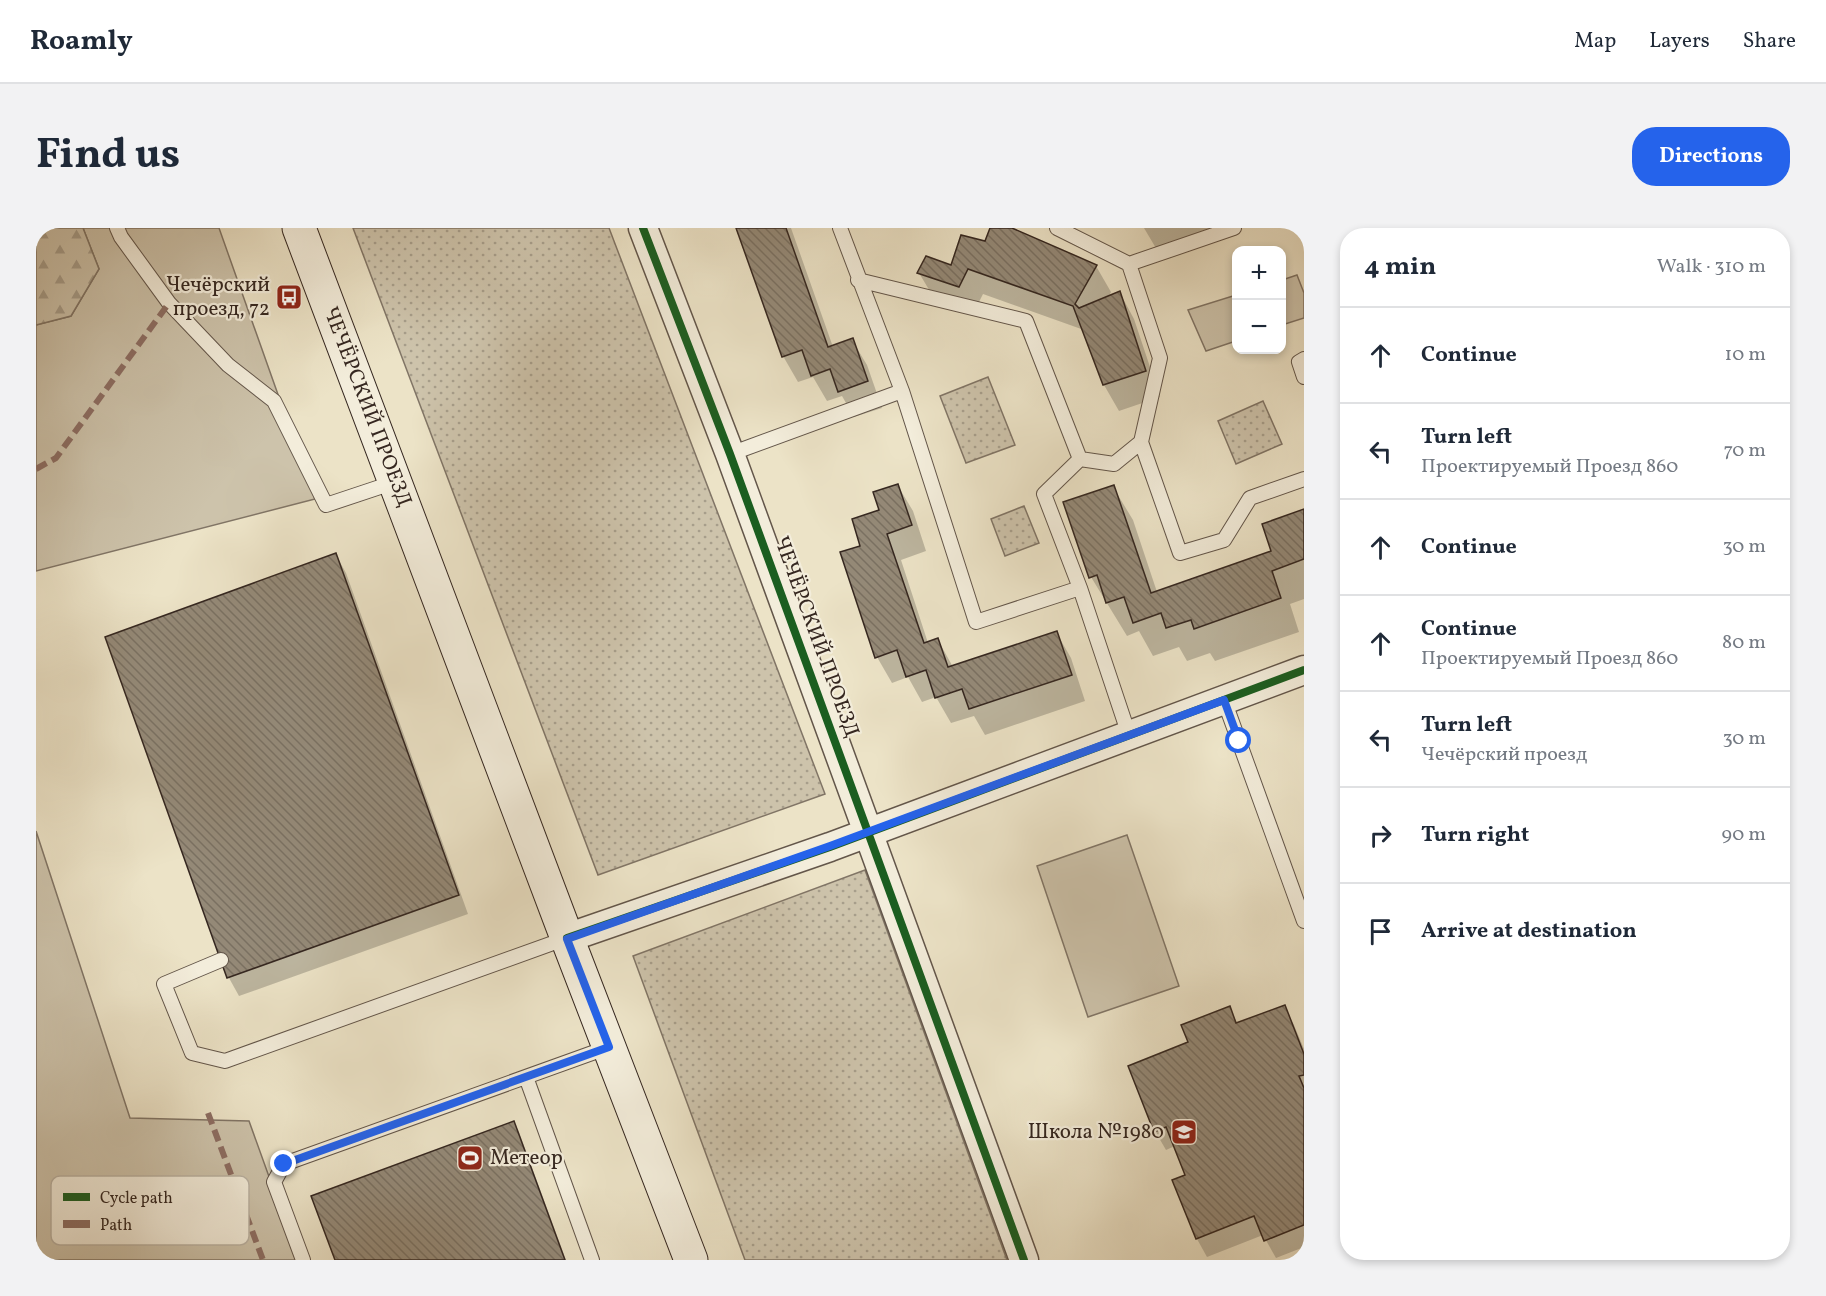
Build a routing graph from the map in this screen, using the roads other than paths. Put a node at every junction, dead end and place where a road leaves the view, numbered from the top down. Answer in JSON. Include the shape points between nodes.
{"nodes":[{"id":1,"x":117,"y":228,"type":"edge"},
{"id":2,"x":299,"y":228,"type":"edge"},
{"id":3,"x":643,"y":228,"type":"edge"},
{"id":4,"x":840,"y":228,"type":"edge"},
{"id":5,"x":1057,"y":228,"type":"edge"},
{"id":6,"x":1234,"y":228,"type":"edge"},
{"id":7,"x":1129,"y":264,"type":"junction"},
{"id":8,"x":858,"y":280,"type":"junction"},
{"id":9,"x":1304,"y":359,"type":"edge"},
{"id":10,"x":1304,"y":377,"type":"edge"},
{"id":11,"x":902,"y":391,"type":"junction"},
{"id":12,"x":1142,"y":442,"type":"junction"},
{"id":13,"x":730,"y":454,"type":"junction"},
{"id":14,"x":1080,"y":459,"type":"junction"},
{"id":15,"x":1304,"y":479,"type":"edge"},
{"id":16,"x":395,"y":482,"type":"junction"},
{"id":17,"x":1080,"y":588,"type":"junction"},
{"id":18,"x":1304,"y":670,"type":"edge"},
{"id":19,"x":1224,"y":700,"type":"junction"},
{"id":20,"x":1129,"y":735,"type":"junction"},
{"id":21,"x":869,"y":832,"type":"junction"},
{"id":22,"x":1304,"y":921,"type":"edge"},
{"id":23,"x":567,"y":939,"type":"junction"},
{"id":24,"x":221,"y":960,"type":"dead end"},
{"id":25,"x":609,"y":1047,"type":"junction"},
{"id":26,"x":526,"y":1077,"type":"junction"},
{"id":27,"x":303,"y":1260,"type":"edge"},
{"id":28,"x":592,"y":1260,"type":"edge"},
{"id":29,"x":691,"y":1260,"type":"edge"},
{"id":30,"x":1024,"y":1260,"type":"edge"}],
"edges":[{"from":1,"to":16,"type":"lane","via":[[169,303],[228,366],[274,400],[326,505]]},
{"from":2,"to":16,"type":"main road","name":"ЧЕЧЁРСКИЙ ПРОЕЗД"},
{"from":3,"to":13,"type":"street","name":"ЧЕЧЁРСКИЙ ПРОЕЗД"},
{"from":4,"to":8,"type":"lane"},
{"from":5,"to":7,"type":"lane"},
{"from":6,"to":7,"type":"lane"},
{"from":7,"to":12,"type":"lane","via":[[1160,358]]},
{"from":8,"to":11,"type":"lane"},
{"from":8,"to":14,"type":"lane","via":[[1026,321]]},
{"from":9,"to":10,"type":"lane","via":[[1299,362]]},
{"from":11,"to":13,"type":"lane"},
{"from":11,"to":17,"type":"lane","via":[[976,622]]},
{"from":12,"to":14,"type":"lane","via":[[1114,464]]},
{"from":12,"to":15,"type":"lane","via":[[1180,553],[1224,540],[1250,498]]},
{"from":13,"to":21,"type":"street","name":"ЧЕЧЁРСКИЙ ПРОЕЗД"},
{"from":14,"to":17,"type":"lane","via":[[1044,494]]},
{"from":16,"to":23,"type":"main road","name":"ЧЕЧЁРСКИЙ ПРОЕЗД"},
{"from":17,"to":20,"type":"lane"},
{"from":18,"to":19,"type":"street"},
{"from":19,"to":20,"type":"street"},
{"from":19,"to":22,"type":"lane"},
{"from":20,"to":21,"type":"street"},
{"from":21,"to":23,"type":"street"},
{"from":21,"to":30,"type":"street","name":"ЧЕЧЁРСКИЙ ПРОЕЗД"},
{"from":23,"to":24,"type":"lane","via":[[225,1061],[192,1053],[164,984]]},
{"from":23,"to":25,"type":"main road","name":"ЧЕЧЁРСКИЙ ПРОЕЗД"},
{"from":25,"to":26,"type":"lane"},
{"from":25,"to":29,"type":"main road","name":"ЧЕЧЁРСКИЙ ПРОЕЗД"},
{"from":26,"to":27,"type":"lane","via":[[284,1164],[274,1182]]},
{"from":26,"to":28,"type":"lane"}]}
